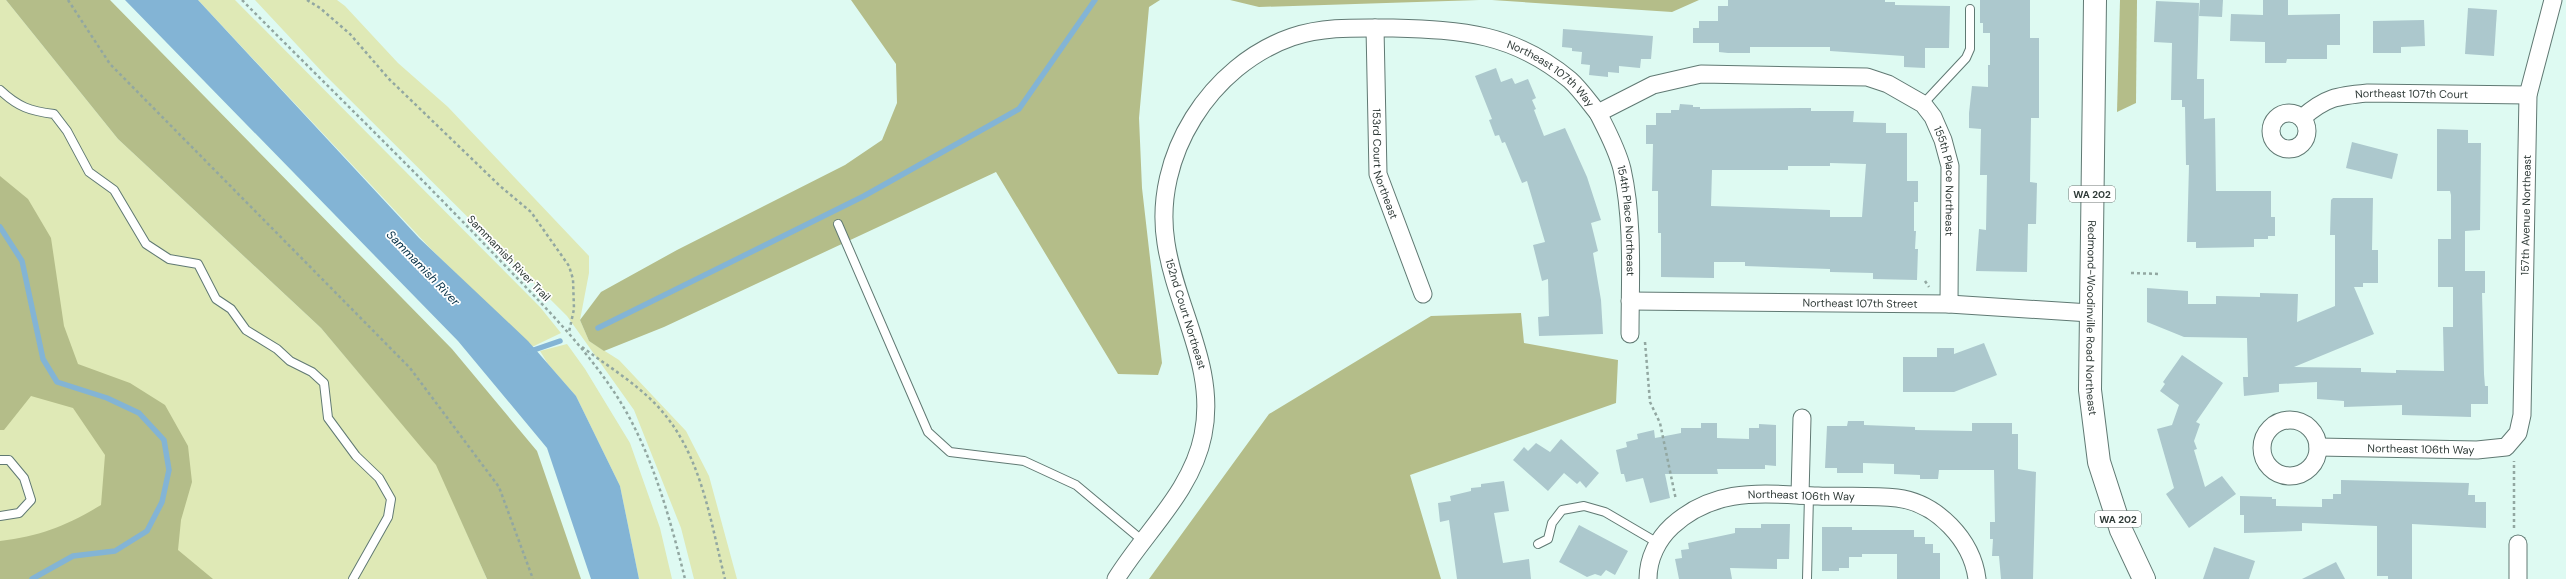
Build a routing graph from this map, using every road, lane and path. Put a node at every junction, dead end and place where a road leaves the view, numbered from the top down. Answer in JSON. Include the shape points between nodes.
{"nodes":[{"id":1,"x":68,"y":0,"type":"edge"},
{"id":2,"x":242,"y":0,"type":"edge"},
{"id":3,"x":306,"y":0,"type":"edge"},
{"id":4,"x":2095,"y":0,"type":"edge"},
{"id":5,"x":2553,"y":0,"type":"edge"},
{"id":6,"x":1970,"y":9,"type":"dead end"},
{"id":7,"x":1375,"y":28,"type":"junction"},
{"id":8,"x":1888,"y":84,"type":"joint"},
{"id":9,"x":1218,"y":85,"type":"joint"},
{"id":10,"x":0,"y":90,"type":"edge"},
{"id":11,"x":2528,"y":95,"type":"junction"},
{"id":12,"x":1923,"y":104,"type":"junction"},
{"id":13,"x":1598,"y":113,"type":"junction"},
{"id":14,"x":2302,"y":118,"type":"dead end"},
{"id":15,"x":838,"y":224,"type":"dead end"},
{"id":16,"x":2131,"y":274,"type":"dead end"},
{"id":17,"x":2160,"y":274,"type":"dead end"},
{"id":18,"x":1422,"y":294,"type":"dead end"},
{"id":19,"x":1630,"y":301,"type":"junction"},
{"id":20,"x":1949,"y":304,"type":"junction"},
{"id":21,"x":2090,"y":313,"type":"junction"},
{"id":22,"x":569,"y":333,"type":"junction"},
{"id":23,"x":1637,"y":335,"type":"joint"},
{"id":24,"x":580,"y":346,"type":"junction"},
{"id":25,"x":1802,"y":418,"type":"dead end"},
{"id":26,"x":2518,"y":433,"type":"joint"},
{"id":27,"x":2318,"y":447,"type":"dead end"},
{"id":28,"x":0,"y":460,"type":"edge"},
{"id":29,"x":2514,"y":461,"type":"dead end"},
{"id":30,"x":1804,"y":495,"type":"junction"},
{"id":31,"x":1677,"y":502,"type":"dead end"},
{"id":32,"x":0,"y":516,"type":"edge"},
{"id":33,"x":2516,"y":537,"type":"joint"},
{"id":34,"x":1659,"y":540,"type":"junction"},
{"id":35,"x":1143,"y":541,"type":"junction"},
{"id":36,"x":1538,"y":544,"type":"dead end"},
{"id":37,"x":353,"y":579,"type":"edge"},
{"id":38,"x":533,"y":579,"type":"edge"},
{"id":39,"x":685,"y":579,"type":"edge"},
{"id":40,"x":725,"y":579,"type":"edge"},
{"id":41,"x":1116,"y":579,"type":"edge"},
{"id":42,"x":1648,"y":579,"type":"edge"},
{"id":43,"x":1807,"y":579,"type":"edge"},
{"id":44,"x":1977,"y":579,"type":"edge"},
{"id":45,"x":2144,"y":579,"type":"edge"},
{"id":46,"x":2518,"y":579,"type":"edge"}],
"edges":[{"from":1,"to":38,"type":"path","via":[[110,64],[410,368],[499,487]]},
{"from":2,"to":22,"type":"path","name":"Sammamish River Trail","via":[[463,222]]},
{"from":3,"to":22,"type":"path","via":[[320,8],[350,34],[394,84],[500,186],[532,212],[570,266],[574,309]]},
{"from":4,"to":21,"type":"main road","name":"Redmond-Woodinville Road Northeast","number":"WA 202"},
{"from":5,"to":11,"type":"street","name":"157th Avenue Northeast"},
{"from":6,"to":12,"type":"lane","via":[[1970,49],[1966,58]]},
{"from":7,"to":9,"type":"street","name":"Northeast 107th Way","via":[[1323,29],[1292,37],[1253,55]]},
{"from":7,"to":13,"type":"street","name":"Northeast 107th Way","via":[[1452,29],[1494,38],[1532,54],[1571,81]]},
{"from":7,"to":18,"type":"street","name":"153rd Court Northeast","via":[[1378,174]]},
{"from":8,"to":12,"type":"street","name":"155th Place Northeast"},
{"from":8,"to":13,"type":"street","name":"Northeast 107th Way","via":[[1867,77],[1701,74],[1653,85]]},
{"from":9,"to":35,"type":"street","name":"152nd Court Northeast","via":[[1196,112],[1183,136],[1172,164],[1163,222],[1172,270],[1201,358],[1206,408],[1203,435],[1195,464]]},
{"from":10,"to":37,"type":"lane","via":[[29,111],[54,114],[67,131],[89,172],[114,190],[146,244],[169,259],[198,264],[216,299],[231,309],[246,330],[277,349],[290,361],[312,372],[324,383],[328,418],[356,456],[379,478],[391,498],[388,517]]},
{"from":11,"to":14,"type":"street","name":"Northeast 107th Court","via":[[2368,92],[2343,95],[2319,103]]},
{"from":11,"to":26,"type":"street","name":"157th Avenue Northeast","via":[[2522,415]]},
{"from":12,"to":20,"type":"street","name":"155th Place Northeast","via":[[1933,117],[1944,140],[1950,166]]},
{"from":13,"to":19,"type":"street","name":"154th Place Northeast","via":[[1622,168],[1629,212]]},
{"from":15,"to":35,"type":"lane","via":[[928,432],[950,452],[1024,461],[1076,485]]},
{"from":16,"to":17,"type":"path"},
{"from":19,"to":20,"type":"street","name":"Northeast 107th Street"},
{"from":19,"to":23,"type":"street","name":"154th Place Northeast"},
{"from":20,"to":21,"type":"street","name":"Northeast 107th Street"},
{"from":21,"to":45,"type":"main road","name":"Redmond-Woodinville Road Northeast","number":"WA 202","via":[[2090,390],[2099,462],[2121,530]]},
{"from":22,"to":24,"type":"path","name":"Sammamish River Trail"},
{"from":23,"to":31,"type":"path","via":[[1650,402],[1660,423]]},
{"from":24,"to":39,"type":"path","name":"Sammamish River Trail","via":[[618,399],[645,452],[662,496]]},
{"from":24,"to":40,"type":"path","via":[[634,384],[661,410],[678,432],[694,461],[709,506]]},
{"from":25,"to":30,"type":"street"},
{"from":26,"to":27,"type":"street","name":"Northeast 106th Way","via":[[2506,447],[2477,450]]},
{"from":28,"to":32,"type":"lane","via":[[9,460],[24,478],[31,500],[19,513]]},
{"from":29,"to":33,"type":"path"},
{"from":30,"to":34,"type":"street","name":"Northeast 106th Way","via":[[1753,494],[1714,499],[1683,516]]},
{"from":30,"to":43,"type":"lane"},
{"from":30,"to":44,"type":"street","name":"Northeast 106th Way","via":[[1899,498],[1922,506],[1958,533]]},
{"from":33,"to":46,"type":"street"},
{"from":34,"to":36,"type":"lane","via":[[1605,512],[1584,506],[1562,510],[1552,523],[1548,539]]},
{"from":34,"to":42,"type":"street"},
{"from":35,"to":41,"type":"street","name":"152nd Court Northeast"}]}
